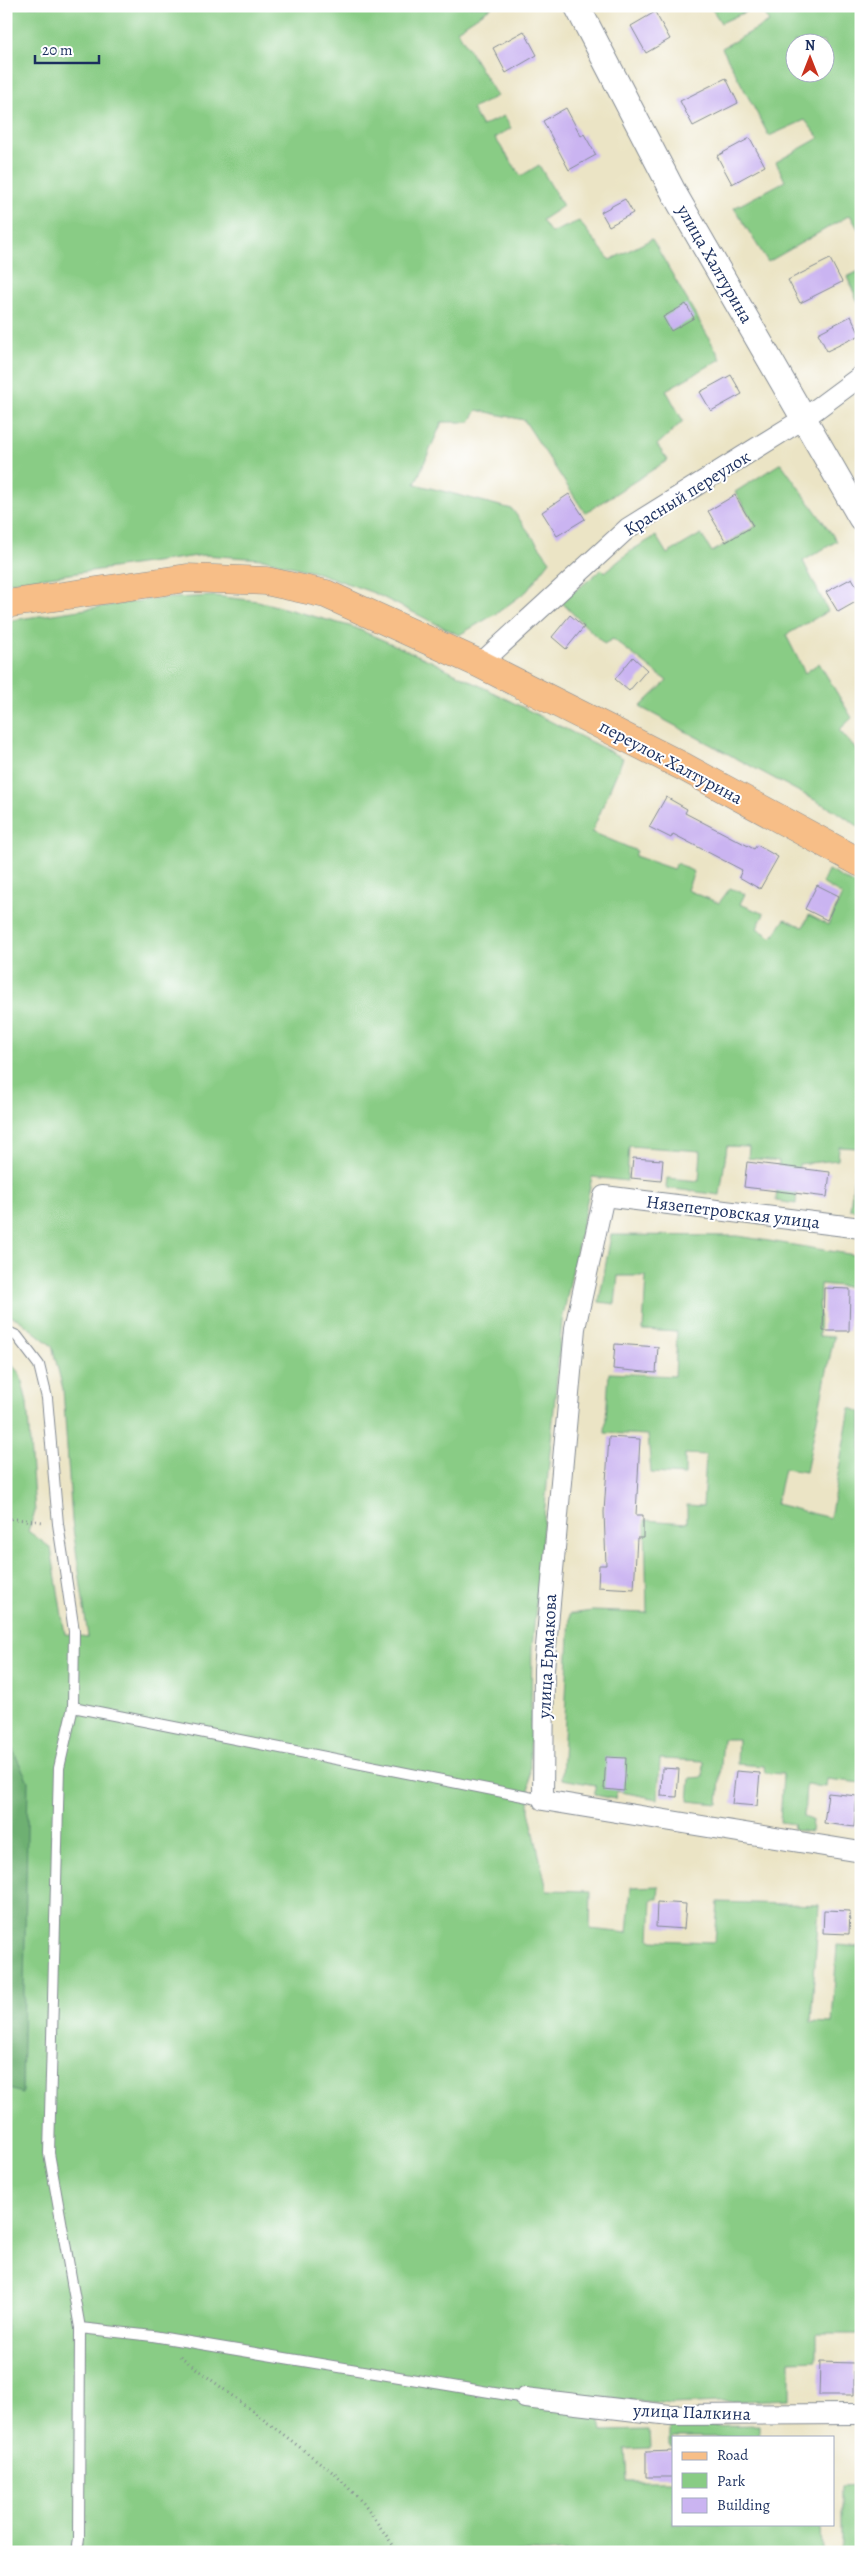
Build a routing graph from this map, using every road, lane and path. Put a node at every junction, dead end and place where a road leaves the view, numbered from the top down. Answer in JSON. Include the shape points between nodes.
{"nodes":[{"id":1,"x":577,"y":6,"type":"edge"},
{"id":2,"x":861,"y":376,"type":"edge"},
{"id":3,"x":804,"y":419,"type":"junction"},
{"id":4,"x":861,"y":518,"type":"edge"},
{"id":5,"x":6,"y":604,"type":"edge"},
{"id":6,"x":480,"y":664,"type":"junction"},
{"id":7,"x":861,"y":863,"type":"edge"},
{"id":8,"x":604,"y":1196,"type":"joint"},
{"id":9,"x":861,"y":1228,"type":"edge"},
{"id":10,"x":6,"y":1331,"type":"edge"},
{"id":11,"x":6,"y":1518,"type":"edge"},
{"id":12,"x":58,"y":1524,"type":"junction"},
{"id":13,"x":73,"y":1707,"type":"junction"},
{"id":14,"x":543,"y":1800,"type":"junction"},
{"id":15,"x":861,"y":1852,"type":"edge"},
{"id":16,"x":80,"y":2328,"type":"junction"},
{"id":17,"x":153,"y":2336,"type":"junction"},
{"id":18,"x":525,"y":2398,"type":"joint"},
{"id":19,"x":861,"y":2414,"type":"edge"},
{"id":20,"x":77,"y":2552,"type":"edge"},
{"id":21,"x":398,"y":2552,"type":"edge"}],
"edges":[{"from":1,"to":3,"type":"street","name":"улица Халтурина","via":[[675,195]]},
{"from":2,"to":3,"type":"street","name":"Красный переулок"},
{"from":3,"to":4,"type":"street","name":"улица Халтурина"},
{"from":3,"to":6,"type":"street","name":"Красный переулок","via":[[628,528]]},
{"from":5,"to":6,"type":"main road","name":"переулок Халтурина","via":[[187,578],[266,581],[326,594]]},
{"from":6,"to":7,"type":"main road","name":"переулок Халтурина","via":[[684,767]]},
{"from":8,"to":9,"type":"street","name":"Нязепетровская улица"},
{"from":8,"to":14,"type":"street","name":"улица Ермакова","via":[[574,1328],[544,1669]]},
{"from":10,"to":12,"type":"lane","via":[[17,1336],[39,1366],[47,1398]]},
{"from":11,"to":12,"type":"path"},
{"from":12,"to":13,"type":"lane","via":[[74,1631]]},
{"from":13,"to":14,"type":"lane"},
{"from":13,"to":16,"type":"lane","via":[[59,1768],[49,2153]]},
{"from":14,"to":15,"type":"street"},
{"from":16,"to":17,"type":"lane"},
{"from":16,"to":20,"type":"lane"},
{"from":17,"to":18,"type":"lane"},
{"from":17,"to":21,"type":"path","via":[[334,2474],[363,2503]]},
{"from":18,"to":19,"type":"street","name":"улица Палкина","via":[[670,2415]]}]}
